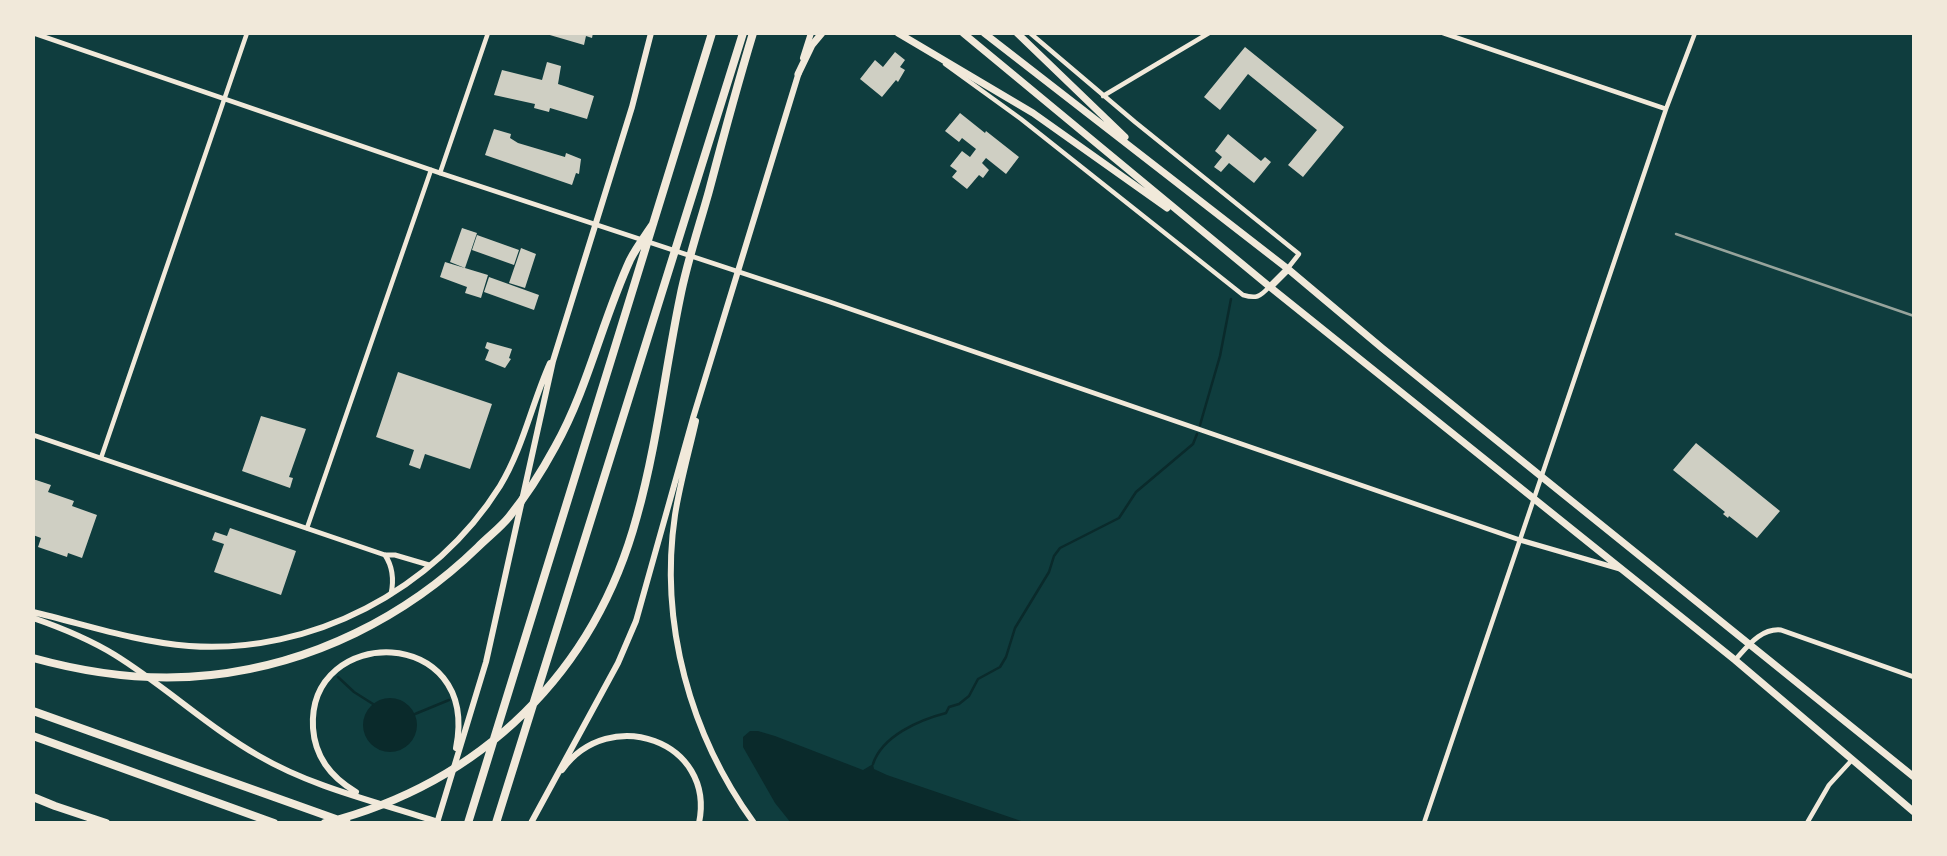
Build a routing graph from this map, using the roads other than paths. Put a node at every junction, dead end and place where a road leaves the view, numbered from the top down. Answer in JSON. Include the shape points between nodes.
{"nodes":[{"id":1,"x":33,"y":33,"type":"edge"},
{"id":2,"x":247,"y":33,"type":"edge"},
{"id":3,"x":488,"y":33,"type":"edge"},
{"id":4,"x":651,"y":33,"type":"edge"},
{"id":5,"x":712,"y":33,"type":"edge"},
{"id":6,"x":743,"y":33,"type":"edge"},
{"id":7,"x":753,"y":33,"type":"edge"},
{"id":8,"x":811,"y":33,"type":"edge"},
{"id":9,"x":822,"y":33,"type":"edge"},
{"id":10,"x":898,"y":33,"type":"edge"},
{"id":11,"x":963,"y":33,"type":"edge"},
{"id":12,"x":984,"y":33,"type":"edge"},
{"id":13,"x":1017,"y":33,"type":"edge"},
{"id":14,"x":1030,"y":33,"type":"edge"},
{"id":15,"x":1209,"y":33,"type":"edge"},
{"id":16,"x":1443,"y":33,"type":"edge"},
{"id":17,"x":1695,"y":33,"type":"edge"},
{"id":18,"x":933,"y":56,"type":"junction"},
{"id":19,"x":798,"y":74,"type":"junction"},
{"id":20,"x":1103,"y":96,"type":"junction"},
{"id":21,"x":225,"y":99,"type":"junction"},
{"id":22,"x":1666,"y":109,"type":"junction"},
{"id":23,"x":1145,"y":157,"type":"junction"},
{"id":24,"x":431,"y":170,"type":"junction"},
{"id":25,"x":440,"y":173,"type":"junction"},
{"id":26,"x":653,"y":224,"type":"junction"},
{"id":27,"x":595,"y":225,"type":"junction"},
{"id":28,"x":1204,"y":233,"type":"junction"},
{"id":29,"x":1288,"y":269,"type":"junction"},
{"id":30,"x":736,"y":273,"type":"junction"},
{"id":31,"x":1270,"y":287,"type":"junction"},
{"id":32,"x":558,"y":345,"type":"junction"},
{"id":33,"x":713,"y":350,"type":"junction"},
{"id":34,"x":33,"y":435,"type":"edge"},
{"id":35,"x":101,"y":458,"type":"junction"},
{"id":36,"x":1542,"y":476,"type":"junction"},
{"id":37,"x":1534,"y":498,"type":"junction"},
{"id":38,"x":307,"y":528,"type":"junction"},
{"id":39,"x":1520,"y":540,"type":"junction"},
{"id":40,"x":385,"y":555,"type":"junction"},
{"id":41,"x":429,"y":565,"type":"junction"},
{"id":42,"x":1623,"y":570,"type":"junction"},
{"id":43,"x":391,"y":594,"type":"junction"},
{"id":44,"x":33,"y":612,"type":"edge"},
{"id":45,"x":33,"y":618,"type":"edge"},
{"id":46,"x":1750,"y":644,"type":"junction"},
{"id":47,"x":33,"y":658,"type":"edge"},
{"id":48,"x":1735,"y":660,"type":"junction"},
{"id":49,"x":1914,"y":677,"type":"edge"},
{"id":50,"x":33,"y":711,"type":"edge"},
{"id":51,"x":33,"y":736,"type":"edge"},
{"id":52,"x":1851,"y":761,"type":"junction"},
{"id":53,"x":1914,"y":777,"type":"edge"},
{"id":54,"x":450,"y":782,"type":"junction"},
{"id":55,"x":33,"y":797,"type":"edge"},
{"id":56,"x":367,"y":799,"type":"junction"},
{"id":57,"x":1914,"y":811,"type":"edge"},
{"id":58,"x":532,"y":819,"type":"edge"},
{"id":59,"x":106,"y":823,"type":"edge"},
{"id":60,"x":274,"y":823,"type":"edge"},
{"id":61,"x":326,"y":823,"type":"edge"},
{"id":62,"x":347,"y":823,"type":"edge"},
{"id":63,"x":438,"y":823,"type":"edge"},
{"id":64,"x":468,"y":823,"type":"edge"},
{"id":65,"x":496,"y":823,"type":"edge"},
{"id":66,"x":699,"y":823,"type":"edge"},
{"id":67,"x":754,"y":823,"type":"edge"},
{"id":68,"x":1424,"y":823,"type":"edge"},
{"id":69,"x":1807,"y":823,"type":"edge"}],
"edges":[{"from":1,"to":21,"type":"street"},
{"from":2,"to":21,"type":"street"},
{"from":3,"to":25,"type":"street"},
{"from":4,"to":27,"type":"main road"},
{"from":5,"to":26,"type":"highway"},
{"from":6,"to":65,"type":"highway"},
{"from":7,"to":61,"type":"highway","via":[[684,279],[637,519],[604,603],[567,665],[504,734],[467,762],[416,788]]},
{"from":8,"to":19,"type":"main road"},
{"from":9,"to":19,"type":"highway"},
{"from":10,"to":18,"type":"highway"},
{"from":11,"to":28,"type":"highway"},
{"from":12,"to":23,"type":"highway"},
{"from":13,"to":23,"type":"highway"},
{"from":14,"to":20,"type":"street"},
{"from":15,"to":20,"type":"street"},
{"from":16,"to":22,"type":"street"},
{"from":17,"to":22,"type":"street"},
{"from":18,"to":28,"type":"highway","via":[[1033,113]]},
{"from":18,"to":31,"type":"street","via":[[1021,119],[1243,295],[1260,297]]},
{"from":19,"to":30,"type":"main road"},
{"from":20,"to":29,"type":"street","via":[[1299,254]]},
{"from":21,"to":24,"type":"street"},
{"from":21,"to":35,"type":"street"},
{"from":22,"to":36,"type":"street"},
{"from":23,"to":29,"type":"highway"},
{"from":24,"to":25,"type":"street"},
{"from":24,"to":38,"type":"street"},
{"from":25,"to":27,"type":"street"},
{"from":26,"to":47,"type":"highway","via":[[631,258],[557,444],[508,519],[445,577],[386,618],[352,635],[272,664],[212,676],[133,677]]},
{"from":26,"to":64,"type":"highway"},
{"from":27,"to":30,"type":"street"},
{"from":27,"to":32,"type":"main road"},
{"from":28,"to":31,"type":"highway"},
{"from":29,"to":31,"type":"highway"},
{"from":29,"to":36,"type":"highway"},
{"from":30,"to":33,"type":"main road"},
{"from":30,"to":39,"type":"street"},
{"from":31,"to":37,"type":"highway"},
{"from":32,"to":41,"type":"main road","via":[[501,484],[466,530]]},
{"from":32,"to":54,"type":"main road","via":[[479,690]]},
{"from":33,"to":58,"type":"main road","via":[[628,642]]},
{"from":33,"to":67,"type":"main road","via":[[675,515],[673,609],[694,711],[725,780]]},
{"from":34,"to":35,"type":"street"},
{"from":35,"to":38,"type":"street"},
{"from":36,"to":37,"type":"street"},
{"from":36,"to":46,"type":"highway"},
{"from":37,"to":39,"type":"street"},
{"from":37,"to":42,"type":"highway"},
{"from":38,"to":40,"type":"street"},
{"from":39,"to":42,"type":"street"},
{"from":39,"to":68,"type":"street"},
{"from":40,"to":41,"type":"street"},
{"from":40,"to":43,"type":"street","via":[[392,570]]},
{"from":41,"to":43,"type":"main road"},
{"from":42,"to":48,"type":"highway"},
{"from":43,"to":44,"type":"main road","via":[[318,629],[255,643],[214,646],[169,644]]},
{"from":45,"to":56,"type":"main road","via":[[117,656],[237,743],[290,773]]},
{"from":46,"to":48,"type":"street"},
{"from":46,"to":49,"type":"street","via":[[1768,631],[1781,630]]},
{"from":46,"to":53,"type":"highway"},
{"from":48,"to":52,"type":"highway"},
{"from":50,"to":62,"type":"highway"},
{"from":51,"to":60,"type":"highway"},
{"from":52,"to":57,"type":"highway"},
{"from":52,"to":69,"type":"street","via":[[1829,785]]},
{"from":54,"to":56,"type":"main road","via":[[460,719],[453,691],[439,673],[415,656],[376,652],[352,659],[332,675],[320,692],[313,722],[323,762],[337,779]]},
{"from":54,"to":63,"type":"main road"},
{"from":55,"to":59,"type":"highway"},
{"from":56,"to":63,"type":"main road"},
{"from":58,"to":66,"type":"main road","via":[[578,753],[604,738],[631,735],[662,743],[682,760],[698,787]]}]}
